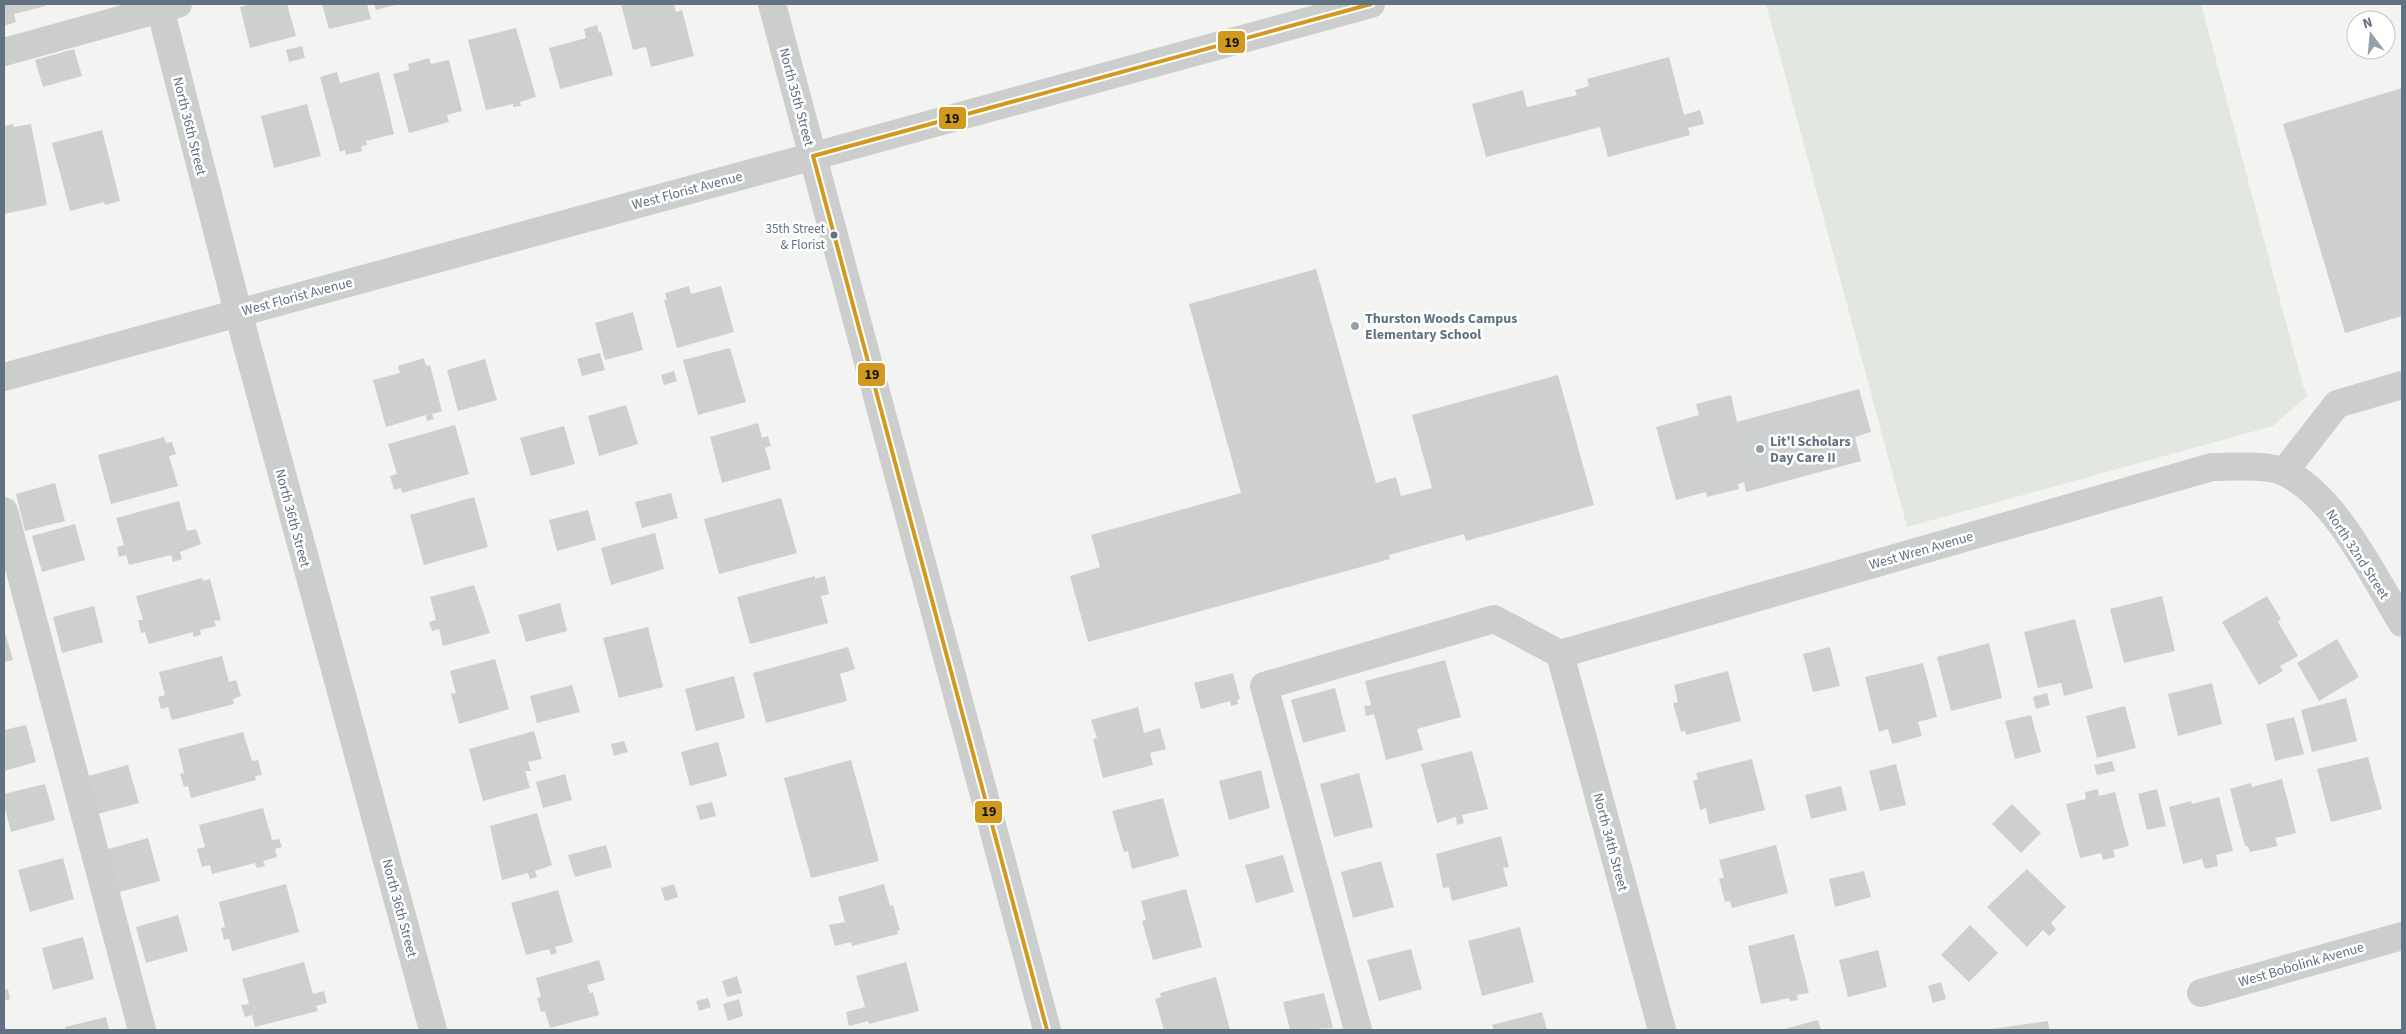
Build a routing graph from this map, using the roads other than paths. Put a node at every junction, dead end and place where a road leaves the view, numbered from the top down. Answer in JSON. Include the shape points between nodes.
{"nodes":[{"id":1,"x":772,"y":4,"type":"edge"},
{"id":2,"x":1371,"y":4,"type":"edge"},
{"id":3,"x":166,"y":5,"type":"edge"},
{"id":4,"x":4,"y":52,"type":"edge"},
{"id":5,"x":812,"y":156,"type":"junction"},
{"id":6,"x":238,"y":312,"type":"junction"},
{"id":7,"x":4,"y":377,"type":"edge"},
{"id":8,"x":2402,"y":386,"type":"edge"},
{"id":9,"x":2284,"y":472,"type":"junction"},
{"id":10,"x":4,"y":511,"type":"edge"},
{"id":11,"x":2402,"y":623,"type":"edge"},
{"id":12,"x":1560,"y":654,"type":"junction"},
{"id":13,"x":2402,"y":936,"type":"edge"},
{"id":14,"x":2201,"y":993,"type":"dead end"},
{"id":15,"x":142,"y":1030,"type":"edge"},
{"id":16,"x":433,"y":1030,"type":"edge"},
{"id":17,"x":1047,"y":1030,"type":"edge"},
{"id":18,"x":1358,"y":1030,"type":"edge"},
{"id":19,"x":1662,"y":1030,"type":"edge"}],
"edges":[{"from":1,"to":5,"type":"street","name":"North 35th Street"},
{"from":2,"to":5,"type":"street","name":"West Florist Avenue"},
{"from":3,"to":4,"type":"street"},
{"from":3,"to":6,"type":"street","name":"North 36th Street"},
{"from":5,"to":6,"type":"street","name":"West Florist Avenue"},
{"from":5,"to":17,"type":"street","name":"North 35th Street"},
{"from":6,"to":7,"type":"street","name":"West Florist Avenue"},
{"from":6,"to":16,"type":"street","name":"North 36th Street"},
{"from":8,"to":9,"type":"street","via":[[2337,404]]},
{"from":9,"to":11,"type":"street","name":"North 32nd Street","via":[[2316,493],[2336,517]]},
{"from":9,"to":12,"type":"street","name":"West Wren Avenue","via":[[2249,467],[2212,468]]},
{"from":10,"to":15,"type":"street"},
{"from":12,"to":18,"type":"street","via":[[1494,619],[1264,686]]},
{"from":12,"to":19,"type":"street","name":"North 34th Street"},
{"from":13,"to":14,"type":"street","name":"West Bobolink Avenue"}]}
